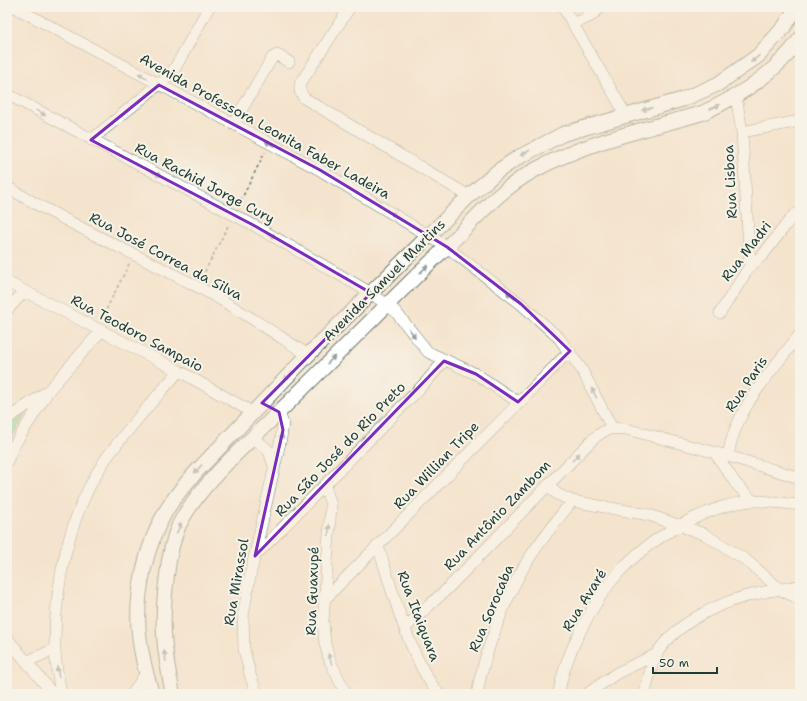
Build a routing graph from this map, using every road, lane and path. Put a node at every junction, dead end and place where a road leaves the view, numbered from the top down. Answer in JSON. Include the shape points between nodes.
{"nodes":[{"id":1,"x":14,"y":7,"type":"edge"},
{"id":2,"x":350,"y":7,"type":"edge"},
{"id":3,"x":563,"y":7,"type":"edge"},
{"id":4,"x":601,"y":7,"type":"edge"},
{"id":5,"x":797,"y":7,"type":"edge"},
{"id":6,"x":205,"y":9,"type":"edge"},
{"id":7,"x":588,"y":11,"type":"edge"},
{"id":8,"x":573,"y":24,"type":"junction"},
{"id":9,"x":800,"y":39,"type":"edge"},
{"id":10,"x":772,"y":41,"type":"junction"},
{"id":11,"x":289,"y":62,"type":"dead end"},
{"id":12,"x":776,"y":66,"type":"junction"},
{"id":13,"x":158,"y":85,"type":"junction"},
{"id":14,"x":7,"y":94,"type":"edge"},
{"id":15,"x":736,"y":96,"type":"junction"},
{"id":16,"x":684,"y":99,"type":"junction"},
{"id":17,"x":626,"y":115,"type":"junction"},
{"id":18,"x":678,"y":120,"type":"junction"},
{"id":19,"x":800,"y":121,"type":"edge"},
{"id":20,"x":234,"y":124,"type":"junction"},
{"id":21,"x":742,"y":132,"type":"junction"},
{"id":22,"x":91,"y":140,"type":"junction"},
{"id":23,"x":270,"y":144,"type":"junction"},
{"id":24,"x":8,"y":191,"type":"edge"},
{"id":25,"x":469,"y":196,"type":"junction"},
{"id":26,"x":800,"y":212,"type":"edge"},
{"id":27,"x":234,"y":215,"type":"junction"},
{"id":28,"x":428,"y":236,"type":"junction"},
{"id":29,"x":447,"y":247,"type":"junction"},
{"id":30,"x":134,"y":255,"type":"junction"},
{"id":31,"x":750,"y":266,"type":"junction"},
{"id":32,"x":7,"y":282,"type":"edge"},
{"id":33,"x":197,"y":287,"type":"junction"},
{"id":34,"x":25,"y":291,"type":"junction"},
{"id":35,"x":371,"y":293,"type":"junction"},
{"id":36,"x":386,"y":304,"type":"junction"},
{"id":37,"x":7,"y":310,"type":"edge"},
{"id":38,"x":720,"y":313,"type":"dead end"},
{"id":39,"x":100,"y":329,"type":"junction"},
{"id":40,"x":800,"y":334,"type":"edge"},
{"id":41,"x":570,"y":351,"type":"junction"},
{"id":42,"x":308,"y":355,"type":"junction"},
{"id":43,"x":444,"y":361,"type":"junction"},
{"id":44,"x":179,"y":371,"type":"junction"},
{"id":45,"x":48,"y":391,"type":"junction"},
{"id":46,"x":518,"y":402,"type":"junction"},
{"id":47,"x":257,"y":408,"type":"junction"},
{"id":48,"x":279,"y":412,"type":"junction"},
{"id":49,"x":7,"y":419,"type":"edge"},
{"id":50,"x":240,"y":425,"type":"junction"},
{"id":51,"x":612,"y":428,"type":"junction"},
{"id":52,"x":253,"y":437,"type":"junction"},
{"id":53,"x":715,"y":453,"type":"junction"},
{"id":54,"x":728,"y":456,"type":"junction"},
{"id":55,"x":7,"y":461,"type":"edge"},
{"id":56,"x":274,"y":467,"type":"junction"},
{"id":57,"x":800,"y":478,"type":"edge"},
{"id":58,"x":736,"y":484,"type":"junction"},
{"id":59,"x":548,"y":485,"type":"junction"},
{"id":60,"x":325,"y":486,"type":"junction"},
{"id":61,"x":572,"y":501,"type":"junction"},
{"id":62,"x":753,"y":501,"type":"junction"},
{"id":63,"x":738,"y":504,"type":"junction"},
{"id":64,"x":800,"y":505,"type":"edge"},
{"id":65,"x":681,"y":526,"type":"junction"},
{"id":66,"x":378,"y":546,"type":"junction"},
{"id":67,"x":256,"y":556,"type":"junction"},
{"id":68,"x":800,"y":587,"type":"edge"},
{"id":69,"x":781,"y":590,"type":"junction"},
{"id":70,"x":800,"y":599,"type":"edge"},
{"id":71,"x":324,"y":600,"type":"junction"},
{"id":72,"x":406,"y":627,"type":"junction"},
{"id":73,"x":7,"y":638,"type":"edge"},
{"id":74,"x":54,"y":649,"type":"junction"},
{"id":75,"x":657,"y":654,"type":"junction"},
{"id":76,"x":28,"y":661,"type":"junction"},
{"id":77,"x":146,"y":673,"type":"junction"},
{"id":78,"x":169,"y":676,"type":"junction"},
{"id":79,"x":53,"y":694,"type":"edge"},
{"id":80,"x":61,"y":694,"type":"edge"},
{"id":81,"x":132,"y":694,"type":"edge"},
{"id":82,"x":152,"y":694,"type":"edge"},
{"id":83,"x":173,"y":694,"type":"edge"},
{"id":84,"x":257,"y":694,"type":"edge"},
{"id":85,"x":346,"y":694,"type":"edge"},
{"id":86,"x":439,"y":694,"type":"edge"},
{"id":87,"x":478,"y":694,"type":"edge"},
{"id":88,"x":559,"y":694,"type":"edge"},
{"id":89,"x":587,"y":694,"type":"edge"},
{"id":90,"x":645,"y":694,"type":"edge"}],
"edges":[{"from":13,"to":1,"type":"street","name":"Avenida Professora Leonita Faber Ladeira","one_way":true},
{"from":2,"to":25,"type":"street","via":[[300,84],[301,94]]},
{"from":3,"to":8,"type":"street"},
{"from":4,"to":7,"type":"street"},
{"from":5,"to":10,"type":"main road","name":"Avenida Samuel Martins"},
{"from":6,"to":13,"type":"street","via":[[175,68]]},
{"from":7,"to":8,"type":"street"},
{"from":8,"to":17,"type":"street"},
{"from":9,"to":12,"type":"main road","name":"Avenida Samuel Martins"},
{"from":10,"to":12,"type":"main road","via":[[778,46],[780,53]]},
{"from":10,"to":16,"type":"main road","name":"Avenida Samuel Martins","one_way":true,"via":[[743,68],[718,84]]},
{"from":11,"to":20,"type":"street","via":[[276,55],[272,58]]},
{"from":12,"to":15,"type":"main road","name":"Avenida Samuel Martins"},
{"from":13,"to":20,"type":"street","name":"Avenida Professora Leonita Faber Ladeira"},
{"from":13,"to":22,"type":"street"},
{"from":14,"to":22,"type":"street","name":"Rua Rachid Jorge Cury","one_way":true},
{"from":18,"to":15,"type":"main road","name":"Avenida Samuel Martins","one_way":true,"via":[[702,113]]},
{"from":15,"to":21,"type":"street","name":"Rua Lisboa"},
{"from":16,"to":17,"type":"main road","name":"Avenida Samuel Martins","one_way":true},
{"from":16,"to":18,"type":"main road","via":[[676,111]]},
{"from":17,"to":25,"type":"main road","name":"Avenida Samuel Martins","one_way":true,"via":[[563,134],[539,145],[504,167]]},
{"from":18,"to":29,"type":"main road","name":"Avenida Samuel Martins","via":[[576,150],[532,172],[492,200]]},
{"from":19,"to":21,"type":"street"},
{"from":20,"to":23,"type":"street","name":"Avenida Professora Leonita Faber Ladeira"},
{"from":21,"to":31,"type":"street","name":"Rua Lisboa"},
{"from":22,"to":27,"type":"street","name":"Rua Rachid Jorge Cury","one_way":true},
{"from":23,"to":27,"type":"path"},
{"from":28,"to":23,"type":"street","name":"Avenida Professora Leonita Faber Ladeira","one_way":true,"via":[[320,170]]},
{"from":24,"to":30,"type":"street","name":"Rua José Correa da Silva"},
{"from":25,"to":28,"type":"main road","name":"Avenida Samuel Martins"},
{"from":26,"to":31,"type":"street","name":"Rua Madri","via":[[794,215],[763,255]]},
{"from":27,"to":33,"type":"path"},
{"from":27,"to":35,"type":"street","name":"Rua Rachid Jorge Cury","one_way":true},
{"from":28,"to":29,"type":"street","name":"Avenida Professora Leonita Faber Ladeira"},
{"from":28,"to":35,"type":"main road","name":"Avenida Samuel Martins"},
{"from":36,"to":29,"type":"main road","name":"Avenida Samuel Martins","one_way":true},
{"from":41,"to":29,"type":"street","name":"Avenida Professora Leonita Faber Ladeira","one_way":true,"via":[[521,304]]},
{"from":30,"to":33,"type":"street","name":"Rua José Correa da Silva"},
{"from":30,"to":39,"type":"path"},
{"from":31,"to":38,"type":"street","name":"Rua Madri"},
{"from":32,"to":34,"type":"street","name":"Rua Teodoro Sampaio"},
{"from":33,"to":42,"type":"street","name":"Rua José Correa da Silva"},
{"from":34,"to":37,"type":"street"},
{"from":34,"to":39,"type":"street","name":"Rua Teodoro Sampaio"},
{"from":35,"to":36,"type":"street","name":"Rua Rachid Jorge Cury"},
{"from":35,"to":42,"type":"main road","name":"Avenida Samuel Martins"},
{"from":36,"to":43,"type":"street","name":"Rua Rachid Jorge Cury","one_way":true,"via":[[402,319],[423,348]]},
{"from":48,"to":36,"type":"main road","name":"Avenida Samuel Martins","one_way":true},
{"from":39,"to":44,"type":"street","name":"Rua Teodoro Sampaio"},
{"from":39,"to":45,"type":"street"},
{"from":40,"to":54,"type":"street","name":"Rua Paris","via":[[739,417]]},
{"from":41,"to":46,"type":"street","name":"Rua Willian Tripe"},
{"from":51,"to":41,"type":"street","name":"Avenida Professora Leonita Faber Ladeira","one_way":true},
{"from":42,"to":47,"type":"main road","name":"Avenida Samuel Martins","one_way":true},
{"from":43,"to":46,"type":"street","name":"Rua Rachid Jorge Cury","via":[[476,374]]},
{"from":43,"to":60,"type":"street","name":"Rua São José do Rio Preto"},
{"from":44,"to":47,"type":"street","name":"Rua Teodoro Sampaio"},
{"from":44,"to":74,"type":"street","via":[[116,446],[85,498],[58,588]]},
{"from":45,"to":49,"type":"street"},
{"from":45,"to":55,"type":"street"},
{"from":46,"to":66,"type":"street","name":"Rua Willian Tripe"},
{"from":47,"to":48,"type":"main road"},
{"from":47,"to":50,"type":"main road","name":"Avenida Samuel Martins"},
{"from":48,"to":52,"type":"main road","name":"Avenida Samuel Martins"},
{"from":56,"to":48,"type":"street","name":"Rua Mirassol","one_way":true,"via":[[283,430]]},
{"from":50,"to":52,"type":"main road"},
{"from":50,"to":77,"type":"main road","name":"Avenida Samuel Martins","one_way":true,"via":[[178,492],[157,530],[138,604],[139,633]]},
{"from":51,"to":53,"type":"street","via":[[634,431]]},
{"from":59,"to":51,"type":"street","name":"Rua Antônio Zambom","one_way":true,"via":[[592,440]]},
{"from":52,"to":56,"type":"street","via":[[269,451]]},
{"from":78,"to":52,"type":"main road","name":"Avenida Samuel Martins","one_way":true,"via":[[164,653],[163,606],[174,537],[193,504]]},
{"from":53,"to":54,"type":"street"},
{"from":53,"to":58,"type":"street"},
{"from":54,"to":57,"type":"street"},
{"from":56,"to":67,"type":"street","name":"Rua Mirassol"},
{"from":58,"to":62,"type":"street"},
{"from":58,"to":63,"type":"street"},
{"from":59,"to":61,"type":"street","via":[[557,494]]},
{"from":59,"to":72,"type":"street","name":"Rua Antônio Zambom"},
{"from":60,"to":67,"type":"street","name":"Rua São José do Rio Preto"},
{"from":71,"to":60,"type":"street","name":"Rua Guaxupé","one_way":true,"via":[[331,505]]},
{"from":61,"to":65,"type":"street","via":[[649,515]]},
{"from":61,"to":87,"type":"street","name":"Rua Sorocaba","via":[[529,558],[514,585],[487,653]]},
{"from":62,"to":63,"type":"street","name":"Rua Avaré"},
{"from":62,"to":64,"type":"street","name":"Rua Avaré"},
{"from":63,"to":65,"type":"street","name":"Rua Avaré","via":[[712,511]]},
{"from":65,"to":69,"type":"street","via":[[704,534],[746,560]]},
{"from":65,"to":88,"type":"street","name":"Rua Avaré","via":[[634,558],[607,588],[575,642],[566,663]]},
{"from":66,"to":71,"type":"street","name":"Rua Willian Tripe"},
{"from":66,"to":72,"type":"street","name":"Rua Itaiquara"},
{"from":67,"to":84,"type":"street","name":"Rua Mirassol","via":[[250,576],[242,633],[247,663]]},
{"from":68,"to":69,"type":"street"},
{"from":69,"to":70,"type":"street"},
{"from":69,"to":75,"type":"street","via":[[759,593],[718,606],[680,628]]},
{"from":85,"to":71,"type":"street","name":"Rua Guaxupé","one_way":true,"via":[[325,644]]},
{"from":72,"to":86,"type":"street","name":"Rua Itaiquara","via":[[418,661]]},
{"from":73,"to":76,"type":"street"},
{"from":74,"to":76,"type":"street"},
{"from":80,"to":74,"type":"street","one_way":true},
{"from":75,"to":89,"type":"street","via":[[617,673]]},
{"from":75,"to":90,"type":"street"},
{"from":76,"to":79,"type":"street"},
{"from":77,"to":78,"type":"main road"},
{"from":77,"to":81,"type":"street"},
{"from":77,"to":82,"type":"main road","name":"Avenida Samuel Martins"},
{"from":78,"to":83,"type":"main road","name":"Avenida Samuel Martins"}]}
